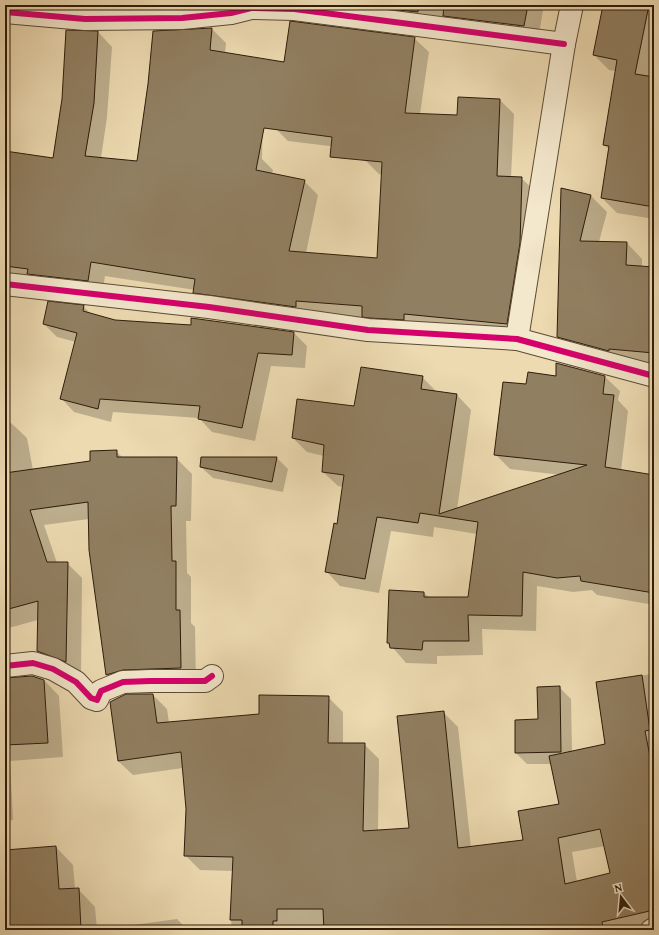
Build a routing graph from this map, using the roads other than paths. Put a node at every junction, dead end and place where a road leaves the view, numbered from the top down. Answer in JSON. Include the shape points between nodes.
{"nodes":[{"id":1,"x":572,"y":5,"type":"edge"},
{"id":2,"x":5,"y":12,"type":"edge"},
{"id":3,"x":564,"y":44,"type":"junction"},
{"id":4,"x":5,"y":284,"type":"edge"},
{"id":5,"x":517,"y":339,"type":"junction"},
{"id":6,"x":654,"y":376,"type":"edge"},
{"id":7,"x":5,"y":666,"type":"edge"},
{"id":8,"x":212,"y":676,"type":"dead end"}],
"edges":[{"from":1,"to":3,"type":"street"},
{"from":2,"to":3,"type":"street","via":[[86,19],[182,18],[231,13],[251,8],[294,8]]},
{"from":3,"to":5,"type":"street"},
{"from":4,"to":5,"type":"street","via":[[209,307],[368,330]]},
{"from":5,"to":6,"type":"street"},
{"from":7,"to":8,"type":"street","via":[[33,663],[52,669],[76,682],[91,698],[97,700],[102,691],[123,682],[205,681]]}]}
